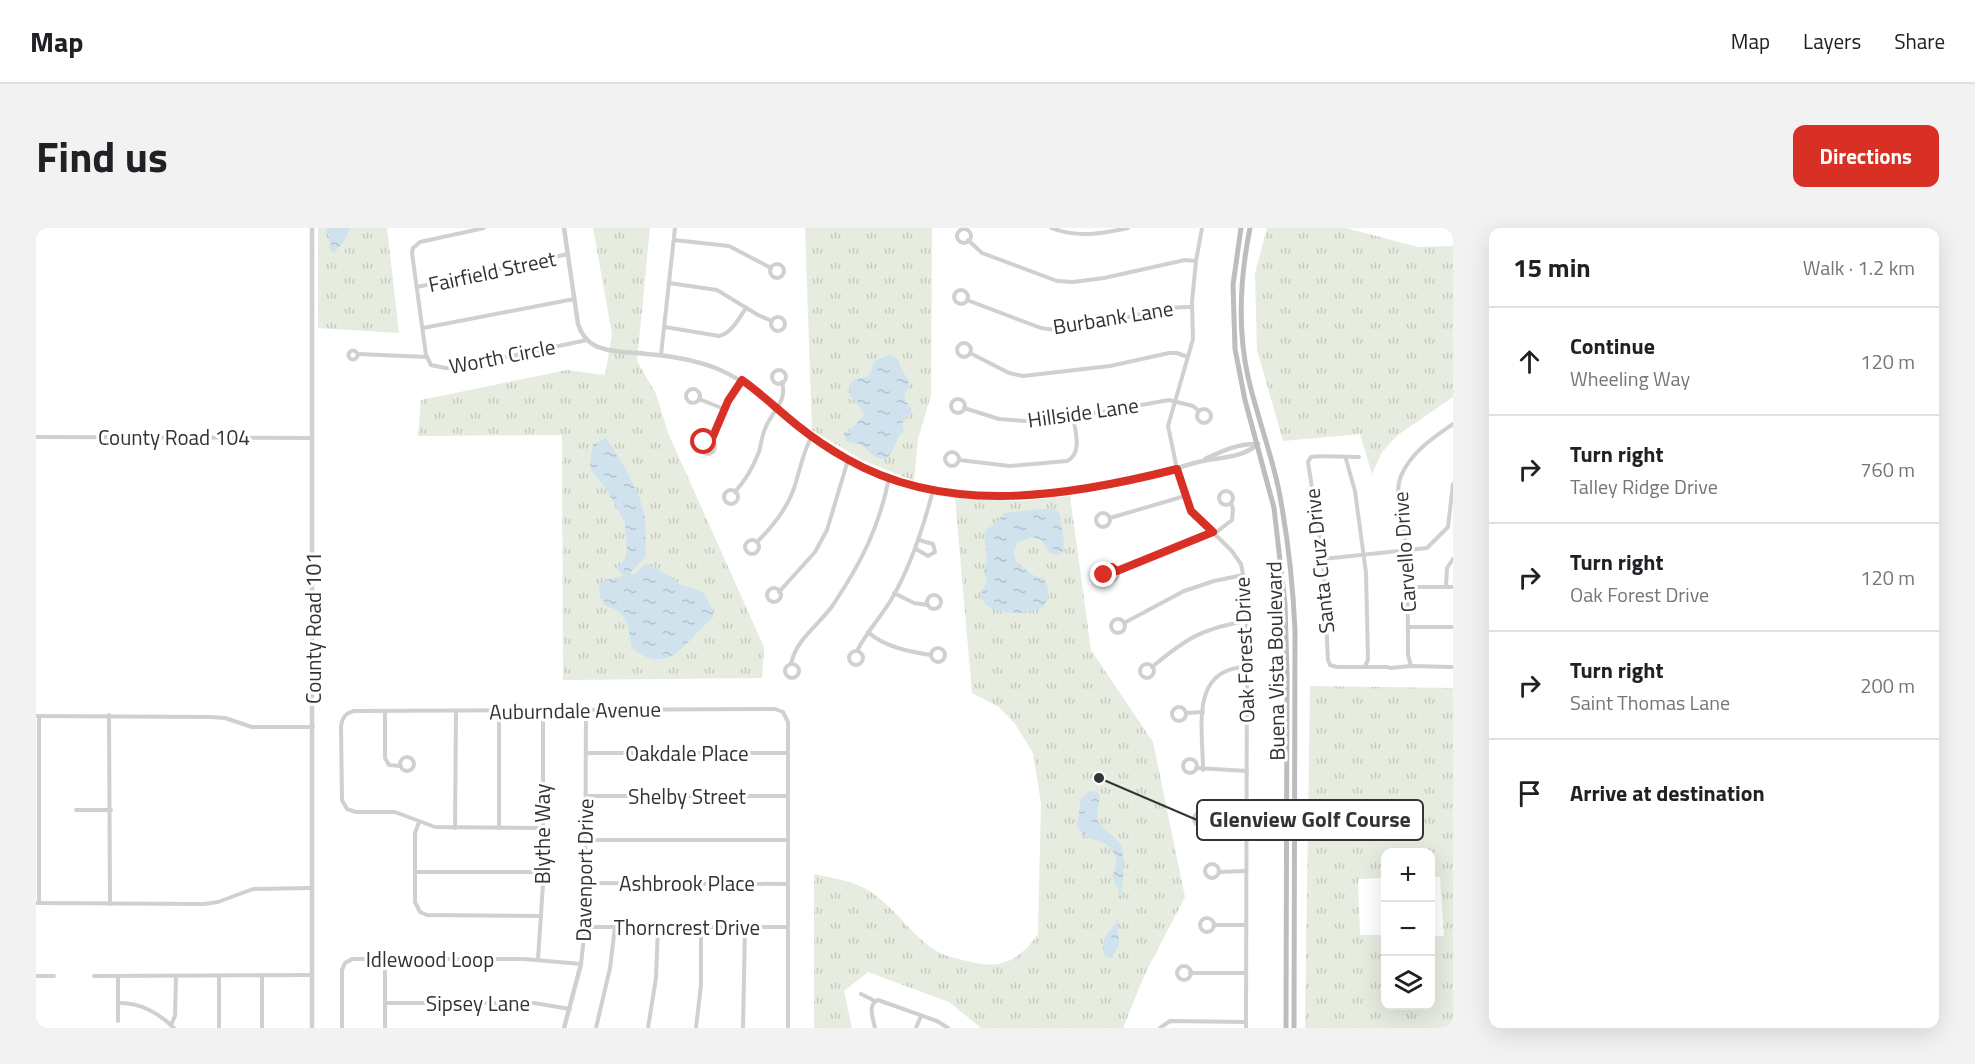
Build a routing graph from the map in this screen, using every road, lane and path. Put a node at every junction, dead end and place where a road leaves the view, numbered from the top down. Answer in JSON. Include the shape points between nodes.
{"nodes":[{"id":1,"x":312,"y":228,"type":"edge"},
{"id":2,"x":484,"y":228,"type":"edge"},
{"id":3,"x":564,"y":228,"type":"edge"},
{"id":4,"x":675,"y":228,"type":"edge"},
{"id":5,"x":1051,"y":228,"type":"edge"},
{"id":6,"x":1128,"y":228,"type":"edge"},
{"id":7,"x":1202,"y":228,"type":"edge"},
{"id":8,"x":1241,"y":228,"type":"edge"},
{"id":9,"x":1250,"y":228,"type":"edge"},
{"id":10,"x":1114,"y":230,"type":"edge"},
{"id":11,"x":674,"y":240,"type":"junction"},
{"id":12,"x":968,"y":240,"type":"dead end"},
{"id":13,"x":568,"y":255,"type":"junction"},
{"id":14,"x":1196,"y":261,"type":"junction"},
{"id":15,"x":771,"y":268,"type":"dead end"},
{"id":16,"x":669,"y":283,"type":"junction"},
{"id":17,"x":417,"y":287,"type":"junction"},
{"id":18,"x":574,"y":299,"type":"junction"},
{"id":19,"x":968,"y":300,"type":"dead end"},
{"id":20,"x":1192,"y":307,"type":"junction"},
{"id":21,"x":746,"y":308,"type":"junction"},
{"id":22,"x":772,"y":321,"type":"dead end"},
{"id":23,"x":665,"y":326,"type":"junction"},
{"id":24,"x":423,"y":328,"type":"junction"},
{"id":25,"x":587,"y":340,"type":"junction"},
{"id":26,"x":970,"y":353,"type":"dead end"},
{"id":27,"x":358,"y":354,"type":"dead end"},
{"id":28,"x":661,"y":355,"type":"junction"},
{"id":29,"x":427,"y":357,"type":"junction"},
{"id":30,"x":1188,"y":357,"type":"junction"},
{"id":31,"x":742,"y":380,"type":"junction"},
{"id":32,"x":782,"y":382,"type":"dead end"},
{"id":33,"x":699,"y":399,"type":"dead end"},
{"id":34,"x":1175,"y":401,"type":"junction"},
{"id":35,"x":778,"y":408,"type":"junction"},
{"id":36,"x":964,"y":408,"type":"dead end"},
{"id":37,"x":724,"y":409,"type":"junction"},
{"id":38,"x":1199,"y":411,"type":"dead end"},
{"id":39,"x":1073,"y":416,"type":"junction"},
{"id":40,"x":1453,"y":424,"type":"edge"},
{"id":41,"x":812,"y":436,"type":"junction"},
{"id":42,"x":36,"y":437,"type":"edge"},
{"id":43,"x":312,"y":438,"type":"junction"},
{"id":44,"x":711,"y":441,"type":"dead end"},
{"id":45,"x":1267,"y":442,"type":"junction"},
{"id":46,"x":1258,"y":444,"type":"junction"},
{"id":47,"x":1359,"y":457,"type":"dead end"},
{"id":48,"x":1346,"y":459,"type":"junction"},
{"id":49,"x":848,"y":460,"type":"junction"},
{"id":50,"x":959,"y":460,"type":"dead end"},
{"id":51,"x":1177,"y":469,"type":"junction"},
{"id":52,"x":889,"y":478,"type":"junction"},
{"id":53,"x":1453,"y":484,"type":"edge"},
{"id":54,"x":933,"y":490,"type":"junction"},
{"id":55,"x":735,"y":492,"type":"dead end"},
{"id":56,"x":1185,"y":496,"type":"junction"},
{"id":57,"x":1231,"y":503,"type":"dead end"},
{"id":58,"x":1452,"y":506,"type":"edge"},
{"id":59,"x":1110,"y":518,"type":"dead end"},
{"id":60,"x":1214,"y":533,"type":"junction"},
{"id":61,"x":919,"y":540,"type":"junction"},
{"id":62,"x":757,"y":542,"type":"dead end"},
{"id":63,"x":916,"y":549,"type":"junction"},
{"id":64,"x":1405,"y":550,"type":"junction"},
{"id":65,"x":1363,"y":555,"type":"junction"},
{"id":66,"x":1323,"y":559,"type":"junction"},
{"id":67,"x":1453,"y":559,"type":"edge"},
{"id":68,"x":1117,"y":571,"type":"dead end"},
{"id":69,"x":1243,"y":575,"type":"junction"},
{"id":70,"x":1407,"y":587,"type":"junction"},
{"id":71,"x":1446,"y":587,"type":"junction"},
{"id":72,"x":1453,"y":587,"type":"edge"},
{"id":73,"x":779,"y":592,"type":"dead end"},
{"id":74,"x":894,"y":594,"type":"junction"},
{"id":75,"x":928,"y":605,"type":"dead end"},
{"id":76,"x":1246,"y":621,"type":"junction"},
{"id":77,"x":1124,"y":623,"type":"dead end"},
{"id":78,"x":1408,"y":627,"type":"junction"},
{"id":79,"x":1453,"y":627,"type":"edge"},
{"id":80,"x":868,"y":632,"type":"junction"},
{"id":81,"x":857,"y":651,"type":"dead end"},
{"id":82,"x":931,"y":655,"type":"dead end"},
{"id":83,"x":791,"y":664,"type":"dead end"},
{"id":84,"x":1365,"y":666,"type":"junction"},
{"id":85,"x":1411,"y":666,"type":"junction"},
{"id":86,"x":1152,"y":667,"type":"dead end"},
{"id":87,"x":1247,"y":667,"type":"junction"},
{"id":88,"x":1453,"y":667,"type":"edge"},
{"id":89,"x":543,"y":709,"type":"junction"},
{"id":90,"x":586,"y":709,"type":"junction"},
{"id":91,"x":385,"y":711,"type":"junction"},
{"id":92,"x":456,"y":711,"type":"junction"},
{"id":93,"x":499,"y":711,"type":"junction"},
{"id":94,"x":1203,"y":712,"type":"junction"},
{"id":95,"x":1185,"y":713,"type":"dead end"},
{"id":96,"x":38,"y":716,"type":"edge"},
{"id":97,"x":109,"y":716,"type":"junction"},
{"id":98,"x":313,"y":727,"type":"junction"},
{"id":99,"x":586,"y":753,"type":"junction"},
{"id":100,"x":788,"y":753,"type":"junction"},
{"id":101,"x":401,"y":766,"type":"dead end"},
{"id":102,"x":1196,"y":768,"type":"dead end"},
{"id":103,"x":1203,"y":770,"type":"junction"},
{"id":104,"x":1247,"y":771,"type":"junction"},
{"id":105,"x":586,"y":796,"type":"junction"},
{"id":106,"x":788,"y":796,"type":"junction"},
{"id":107,"x":76,"y":810,"type":"dead end"},
{"id":108,"x":111,"y":810,"type":"junction"},
{"id":109,"x":1208,"y":818,"type":"dead end"},
{"id":110,"x":1247,"y":819,"type":"junction"},
{"id":111,"x":418,"y":822,"type":"junction"},
{"id":112,"x":455,"y":828,"type":"junction"},
{"id":113,"x":499,"y":828,"type":"junction"},
{"id":114,"x":542,"y":828,"type":"junction"},
{"id":115,"x":586,"y":840,"type":"junction"},
{"id":116,"x":788,"y":840,"type":"junction"},
{"id":117,"x":415,"y":872,"type":"junction"},
{"id":118,"x":543,"y":872,"type":"junction"},
{"id":119,"x":1219,"y":872,"type":"dead end"},
{"id":120,"x":1246,"y":872,"type":"junction"},
{"id":121,"x":586,"y":883,"type":"junction"},
{"id":122,"x":788,"y":884,"type":"junction"},
{"id":123,"x":311,"y":888,"type":"junction"},
{"id":124,"x":38,"y":903,"type":"edge"},
{"id":125,"x":110,"y":904,"type":"junction"},
{"id":126,"x":542,"y":916,"type":"junction"},
{"id":127,"x":1214,"y":925,"type":"dead end"},
{"id":128,"x":1246,"y":925,"type":"junction"},
{"id":129,"x":585,"y":927,"type":"junction"},
{"id":130,"x":615,"y":927,"type":"junction"},
{"id":131,"x":658,"y":927,"type":"junction"},
{"id":132,"x":701,"y":927,"type":"junction"},
{"id":133,"x":745,"y":927,"type":"junction"},
{"id":134,"x":788,"y":927,"type":"junction"},
{"id":135,"x":385,"y":959,"type":"junction"},
{"id":136,"x":538,"y":959,"type":"junction"},
{"id":137,"x":581,"y":964,"type":"junction"},
{"id":138,"x":1190,"y":973,"type":"dead end"},
{"id":139,"x":1246,"y":973,"type":"junction"},
{"id":140,"x":311,"y":975,"type":"junction"},
{"id":141,"x":36,"y":976,"type":"edge"},
{"id":142,"x":54,"y":976,"type":"dead end"},
{"id":143,"x":94,"y":976,"type":"dead end"},
{"id":144,"x":118,"y":976,"type":"junction"},
{"id":145,"x":176,"y":976,"type":"junction"},
{"id":146,"x":219,"y":976,"type":"junction"},
{"id":147,"x":262,"y":976,"type":"junction"},
{"id":148,"x":861,"y":994,"type":"dead end"},
{"id":149,"x":875,"y":1001,"type":"junction"},
{"id":150,"x":118,"y":1003,"type":"junction"},
{"id":151,"x":385,"y":1003,"type":"junction"},
{"id":152,"x":570,"y":1009,"type":"junction"},
{"id":153,"x":921,"y":1016,"type":"junction"},
{"id":154,"x":118,"y":1021,"type":"dead end"},
{"id":155,"x":1246,"y":1022,"type":"junction"},
{"id":156,"x":173,"y":1027,"type":"edge"},
{"id":157,"x":219,"y":1028,"type":"edge"},
{"id":158,"x":262,"y":1028,"type":"edge"},
{"id":159,"x":312,"y":1028,"type":"edge"},
{"id":160,"x":342,"y":1028,"type":"edge"},
{"id":161,"x":385,"y":1028,"type":"edge"},
{"id":162,"x":564,"y":1028,"type":"edge"},
{"id":163,"x":596,"y":1028,"type":"edge"},
{"id":164,"x":648,"y":1028,"type":"edge"},
{"id":165,"x":696,"y":1028,"type":"edge"},
{"id":166,"x":743,"y":1028,"type":"edge"},
{"id":167,"x":788,"y":1028,"type":"edge"},
{"id":168,"x":875,"y":1028,"type":"edge"},
{"id":169,"x":916,"y":1028,"type":"edge"},
{"id":170,"x":948,"y":1028,"type":"edge"},
{"id":171,"x":1160,"y":1028,"type":"edge"},
{"id":172,"x":1246,"y":1028,"type":"edge"},
{"id":173,"x":1286,"y":1028,"type":"edge"},
{"id":174,"x":1294,"y":1028,"type":"edge"}],
"edges":[{"from":1,"to":43,"type":"street","name":"County Road 101"},
{"from":2,"to":17,"type":"street","name":"Worth Circle","via":[[416,245],[412,253]]},
{"from":3,"to":13,"type":"street"},
{"from":4,"to":11,"type":"street"},
{"from":5,"to":10,"type":"street","via":[[1086,235]]},
{"from":6,"to":10,"type":"street"},
{"from":7,"to":14,"type":"street","name":"Oak Forest Drive"},
{"from":8,"to":46,"type":"main road","name":"Buena Vista Boulevard","via":[[1233,285],[1233,331],[1242,388]]},
{"from":9,"to":45,"type":"main road","name":"Buena Vista Boulevard","via":[[1241,282],[1241,327],[1248,375]]},
{"from":11,"to":15,"type":"street","via":[[729,246]]},
{"from":11,"to":16,"type":"street"},
{"from":12,"to":14,"type":"street","via":[[982,253],[1065,281]]},
{"from":13,"to":17,"type":"street","name":"Fairfield Street"},
{"from":13,"to":18,"type":"street"},
{"from":14,"to":20,"type":"street","name":"Oak Forest Drive"},
{"from":16,"to":21,"type":"street","via":[[717,290]]},
{"from":16,"to":23,"type":"street"},
{"from":17,"to":24,"type":"street","name":"Worth Circle"},
{"from":18,"to":24,"type":"street"},
{"from":18,"to":25,"type":"street","via":[[578,324]]},
{"from":19,"to":20,"type":"street","name":"Burbank Lane","via":[[1052,330]]},
{"from":20,"to":30,"type":"street","name":"Oak Forest Drive","via":[[1193,334]]},
{"from":21,"to":22,"type":"street"},
{"from":21,"to":23,"type":"street","via":[[730,330],[719,336]]},
{"from":23,"to":28,"type":"street"},
{"from":24,"to":29,"type":"street","name":"Worth Circle"},
{"from":25,"to":28,"type":"street","via":[[614,351]]},
{"from":25,"to":29,"type":"street","name":"Worth Circle","via":[[454,368],[431,365]]},
{"from":26,"to":30,"type":"street","via":[[1023,376],[1110,366],[1169,353]]},
{"from":27,"to":29,"type":"street"},
{"from":28,"to":31,"type":"street","via":[[692,360]]},
{"from":30,"to":34,"type":"street","name":"Oak Forest Drive"},
{"from":31,"to":35,"type":"street"},
{"from":31,"to":37,"type":"street"},
{"from":32,"to":35,"type":"street","via":[[784,394]]},
{"from":33,"to":37,"type":"street"},
{"from":34,"to":38,"type":"street","name":"Hillside Lane"},
{"from":34,"to":39,"type":"street","name":"Hillside Lane"},
{"from":34,"to":51,"type":"street","name":"Oak Forest Drive","via":[[1168,426]]},
{"from":35,"to":41,"type":"street"},
{"from":35,"to":55,"type":"street","via":[[764,430],[747,477]]},
{"from":36,"to":39,"type":"street","name":"Hillside Lane","via":[[1010,421]]},
{"from":37,"to":44,"type":"street"},
{"from":39,"to":50,"type":"street","via":[[1077,446],[1067,461],[1010,466]]},
{"from":40,"to":64,"type":"street","name":"Carvello Drive","via":[[1419,450],[1401,477],[1398,499]]},
{"from":41,"to":49,"type":"street"},
{"from":41,"to":62,"type":"street","via":[[792,493],[774,524]]},
{"from":42,"to":43,"type":"street","name":"County Road 104"},
{"from":43,"to":98,"type":"street","name":"County Road 101"},
{"from":45,"to":46,"type":"main road"},
{"from":45,"to":174,"type":"main road","name":"Buena Vista Boulevard","via":[[1289,550],[1295,631]]},
{"from":46,"to":51,"type":"street","via":[[1250,452]]},
{"from":46,"to":173,"type":"main road","name":"Buena Vista Boulevard","via":[[1274,508],[1285,604]]},
{"from":47,"to":48,"type":"street"},
{"from":48,"to":65,"type":"street","via":[[1355,491]]},
{"from":48,"to":66,"type":"street","name":"Santa Cruz Drive","via":[[1309,459]]},
{"from":49,"to":52,"type":"street"},
{"from":49,"to":73,"type":"street","via":[[827,530],[815,552]]},
{"from":51,"to":54,"type":"street","via":[[1111,484],[1030,495],[972,496]]},
{"from":51,"to":56,"type":"street","name":"Oak Forest Drive"},
{"from":52,"to":54,"type":"street"},
{"from":52,"to":83,"type":"street","via":[[882,510],[860,564],[831,608],[798,645]]},
{"from":53,"to":58,"type":"street"},
{"from":54,"to":61,"type":"street"},
{"from":56,"to":59,"type":"street"},
{"from":56,"to":60,"type":"street","name":"Oak Forest Drive","via":[[1191,511]]},
{"from":57,"to":60,"type":"street","via":[[1232,520]]},
{"from":58,"to":64,"type":"street","via":[[1443,534],[1427,548]]},
{"from":60,"to":68,"type":"street"},
{"from":60,"to":69,"type":"street","name":"Oak Forest Drive","via":[[1241,564]]},
{"from":61,"to":63,"type":"street"},
{"from":61,"to":63,"type":"street","via":[[933,544],[935,552],[928,556]]},
{"from":63,"to":74,"type":"street"},
{"from":64,"to":65,"type":"street"},
{"from":64,"to":70,"type":"street","name":"Carvello Drive"},
{"from":65,"to":66,"type":"street"},
{"from":65,"to":84,"type":"street","via":[[1368,625]]},
{"from":66,"to":84,"type":"street","name":"Santa Cruz Drive","via":[[1329,663],[1337,667]]},
{"from":67,"to":71,"type":"street","via":[[1446,568]]},
{"from":69,"to":76,"type":"street","name":"Oak Forest Drive"},
{"from":69,"to":77,"type":"street","via":[[1184,591]]},
{"from":70,"to":71,"type":"street"},
{"from":70,"to":78,"type":"street","name":"Carvello Drive"},
{"from":71,"to":72,"type":"street"},
{"from":74,"to":75,"type":"street"},
{"from":74,"to":80,"type":"street"},
{"from":76,"to":86,"type":"street","via":[[1209,629],[1188,639]]},
{"from":76,"to":87,"type":"street","name":"Oak Forest Drive"},
{"from":78,"to":79,"type":"street"},
{"from":78,"to":85,"type":"street","name":"Carvello Drive"},
{"from":80,"to":81,"type":"street"},
{"from":80,"to":82,"type":"street","via":[[912,652]]},
{"from":84,"to":85,"type":"street"},
{"from":85,"to":88,"type":"street"},
{"from":87,"to":94,"type":"street","via":[[1225,670],[1215,677],[1206,689]]},
{"from":87,"to":104,"type":"street","name":"Oak Forest Drive"},
{"from":89,"to":90,"type":"street","name":"Auburndale Avenue"},
{"from":89,"to":93,"type":"street","name":"Auburndale Avenue"},
{"from":89,"to":114,"type":"street","name":"Blythe Way"},
{"from":90,"to":99,"type":"street","name":"Davenport Drive"},
{"from":90,"to":100,"type":"street","name":"Auburndale Avenue","via":[[775,709],[788,719]]},
{"from":91,"to":92,"type":"street","name":"Auburndale Avenue"},
{"from":91,"to":101,"type":"street","via":[[385,758],[389,765]]},
{"from":91,"to":111,"type":"street","name":"Auburndale Avenue","via":[[354,711],[343,718],[342,803],[352,812],[395,812]]},
{"from":92,"to":93,"type":"street","name":"Auburndale Avenue"},
{"from":92,"to":112,"type":"street"},
{"from":93,"to":113,"type":"street"},
{"from":94,"to":95,"type":"street"},
{"from":94,"to":103,"type":"street"},
{"from":96,"to":97,"type":"street"},
{"from":96,"to":124,"type":"street"},
{"from":97,"to":98,"type":"street","via":[[217,717],[252,727]]},
{"from":97,"to":108,"type":"street"},
{"from":98,"to":123,"type":"street","name":"County Road 101"},
{"from":99,"to":100,"type":"street","name":"Oakdale Place"},
{"from":99,"to":105,"type":"street","name":"Davenport Drive"},
{"from":100,"to":106,"type":"street","name":"Auburndale Avenue"},
{"from":102,"to":103,"type":"street"},
{"from":103,"to":104,"type":"street"},
{"from":104,"to":110,"type":"street","name":"Oak Forest Drive"},
{"from":105,"to":106,"type":"street","name":"Shelby Street"},
{"from":105,"to":115,"type":"street","name":"Davenport Drive"},
{"from":106,"to":116,"type":"street","name":"Auburndale Avenue"},
{"from":107,"to":108,"type":"street"},
{"from":108,"to":125,"type":"street"},
{"from":109,"to":110,"type":"street"},
{"from":110,"to":120,"type":"street","name":"Oak Forest Drive"},
{"from":111,"to":112,"type":"street","name":"Auburndale Avenue"},
{"from":111,"to":117,"type":"street"},
{"from":112,"to":113,"type":"street","name":"Auburndale Avenue"},
{"from":113,"to":114,"type":"street","name":"Auburndale Avenue"},
{"from":114,"to":118,"type":"street","name":"Blythe Way"},
{"from":115,"to":116,"type":"street"},
{"from":115,"to":121,"type":"street","name":"Davenport Drive"},
{"from":116,"to":122,"type":"street","name":"Auburndale Avenue"},
{"from":117,"to":118,"type":"street"},
{"from":117,"to":126,"type":"street","via":[[415,902],[423,914]]},
{"from":118,"to":126,"type":"street","name":"Blythe Way"},
{"from":119,"to":120,"type":"street"},
{"from":120,"to":128,"type":"street","name":"Oak Forest Drive"},
{"from":121,"to":122,"type":"street","name":"Ashbrook Place"},
{"from":121,"to":129,"type":"street","name":"Davenport Drive"},
{"from":122,"to":134,"type":"street","name":"Auburndale Avenue"},
{"from":123,"to":125,"type":"street","via":[[253,889],[210,904]]},
{"from":123,"to":140,"type":"street","name":"County Road 101"},
{"from":124,"to":125,"type":"street"},
{"from":126,"to":136,"type":"street","name":"Blythe Way"},
{"from":127,"to":128,"type":"street"},
{"from":128,"to":139,"type":"street","name":"Oak Forest Drive"},
{"from":129,"to":130,"type":"street","name":"Thorncrest Drive"},
{"from":129,"to":137,"type":"street","name":"Davenport Drive"},
{"from":130,"to":131,"type":"street","name":"Thorncrest Drive"},
{"from":130,"to":163,"type":"street"},
{"from":131,"to":132,"type":"street","name":"Thorncrest Drive"},
{"from":131,"to":164,"type":"street","via":[[656,978]]},
{"from":132,"to":133,"type":"street","name":"Thorncrest Drive"},
{"from":132,"to":165,"type":"street","via":[[702,985]]},
{"from":133,"to":134,"type":"street","name":"Thorncrest Drive"},
{"from":133,"to":166,"type":"street"},
{"from":134,"to":167,"type":"street","name":"Auburndale Avenue"},
{"from":135,"to":136,"type":"street","name":"Idlewood Loop"},
{"from":135,"to":151,"type":"street"},
{"from":135,"to":160,"type":"street","name":"Idlewood Loop","via":[[352,959],[343,966]]},
{"from":136,"to":137,"type":"street","name":"Idlewood Loop"},
{"from":137,"to":152,"type":"street","name":"Davenport Drive"},
{"from":138,"to":139,"type":"street"},
{"from":139,"to":155,"type":"street","name":"Oak Forest Drive"},
{"from":140,"to":147,"type":"street"},
{"from":140,"to":159,"type":"street","name":"County Road 101"},
{"from":141,"to":142,"type":"street"},
{"from":143,"to":144,"type":"street"},
{"from":144,"to":145,"type":"street"},
{"from":144,"to":150,"type":"street"},
{"from":145,"to":146,"type":"street"},
{"from":145,"to":156,"type":"street"},
{"from":146,"to":147,"type":"street"},
{"from":146,"to":157,"type":"street"},
{"from":147,"to":158,"type":"street"},
{"from":148,"to":149,"type":"street"},
{"from":149,"to":153,"type":"street"},
{"from":149,"to":168,"type":"street","via":[[871,1010]]},
{"from":150,"to":154,"type":"street"},
{"from":150,"to":156,"type":"street","via":[[146,1008]]},
{"from":151,"to":152,"type":"street","name":"Sipsey Lane","via":[[523,1003]]},
{"from":151,"to":161,"type":"street"},
{"from":152,"to":162,"type":"street","name":"Davenport Drive"},
{"from":153,"to":169,"type":"street"},
{"from":153,"to":170,"type":"street"},
{"from":155,"to":171,"type":"street","via":[[1170,1021]]},
{"from":155,"to":172,"type":"street","name":"Oak Forest Drive"}]}
